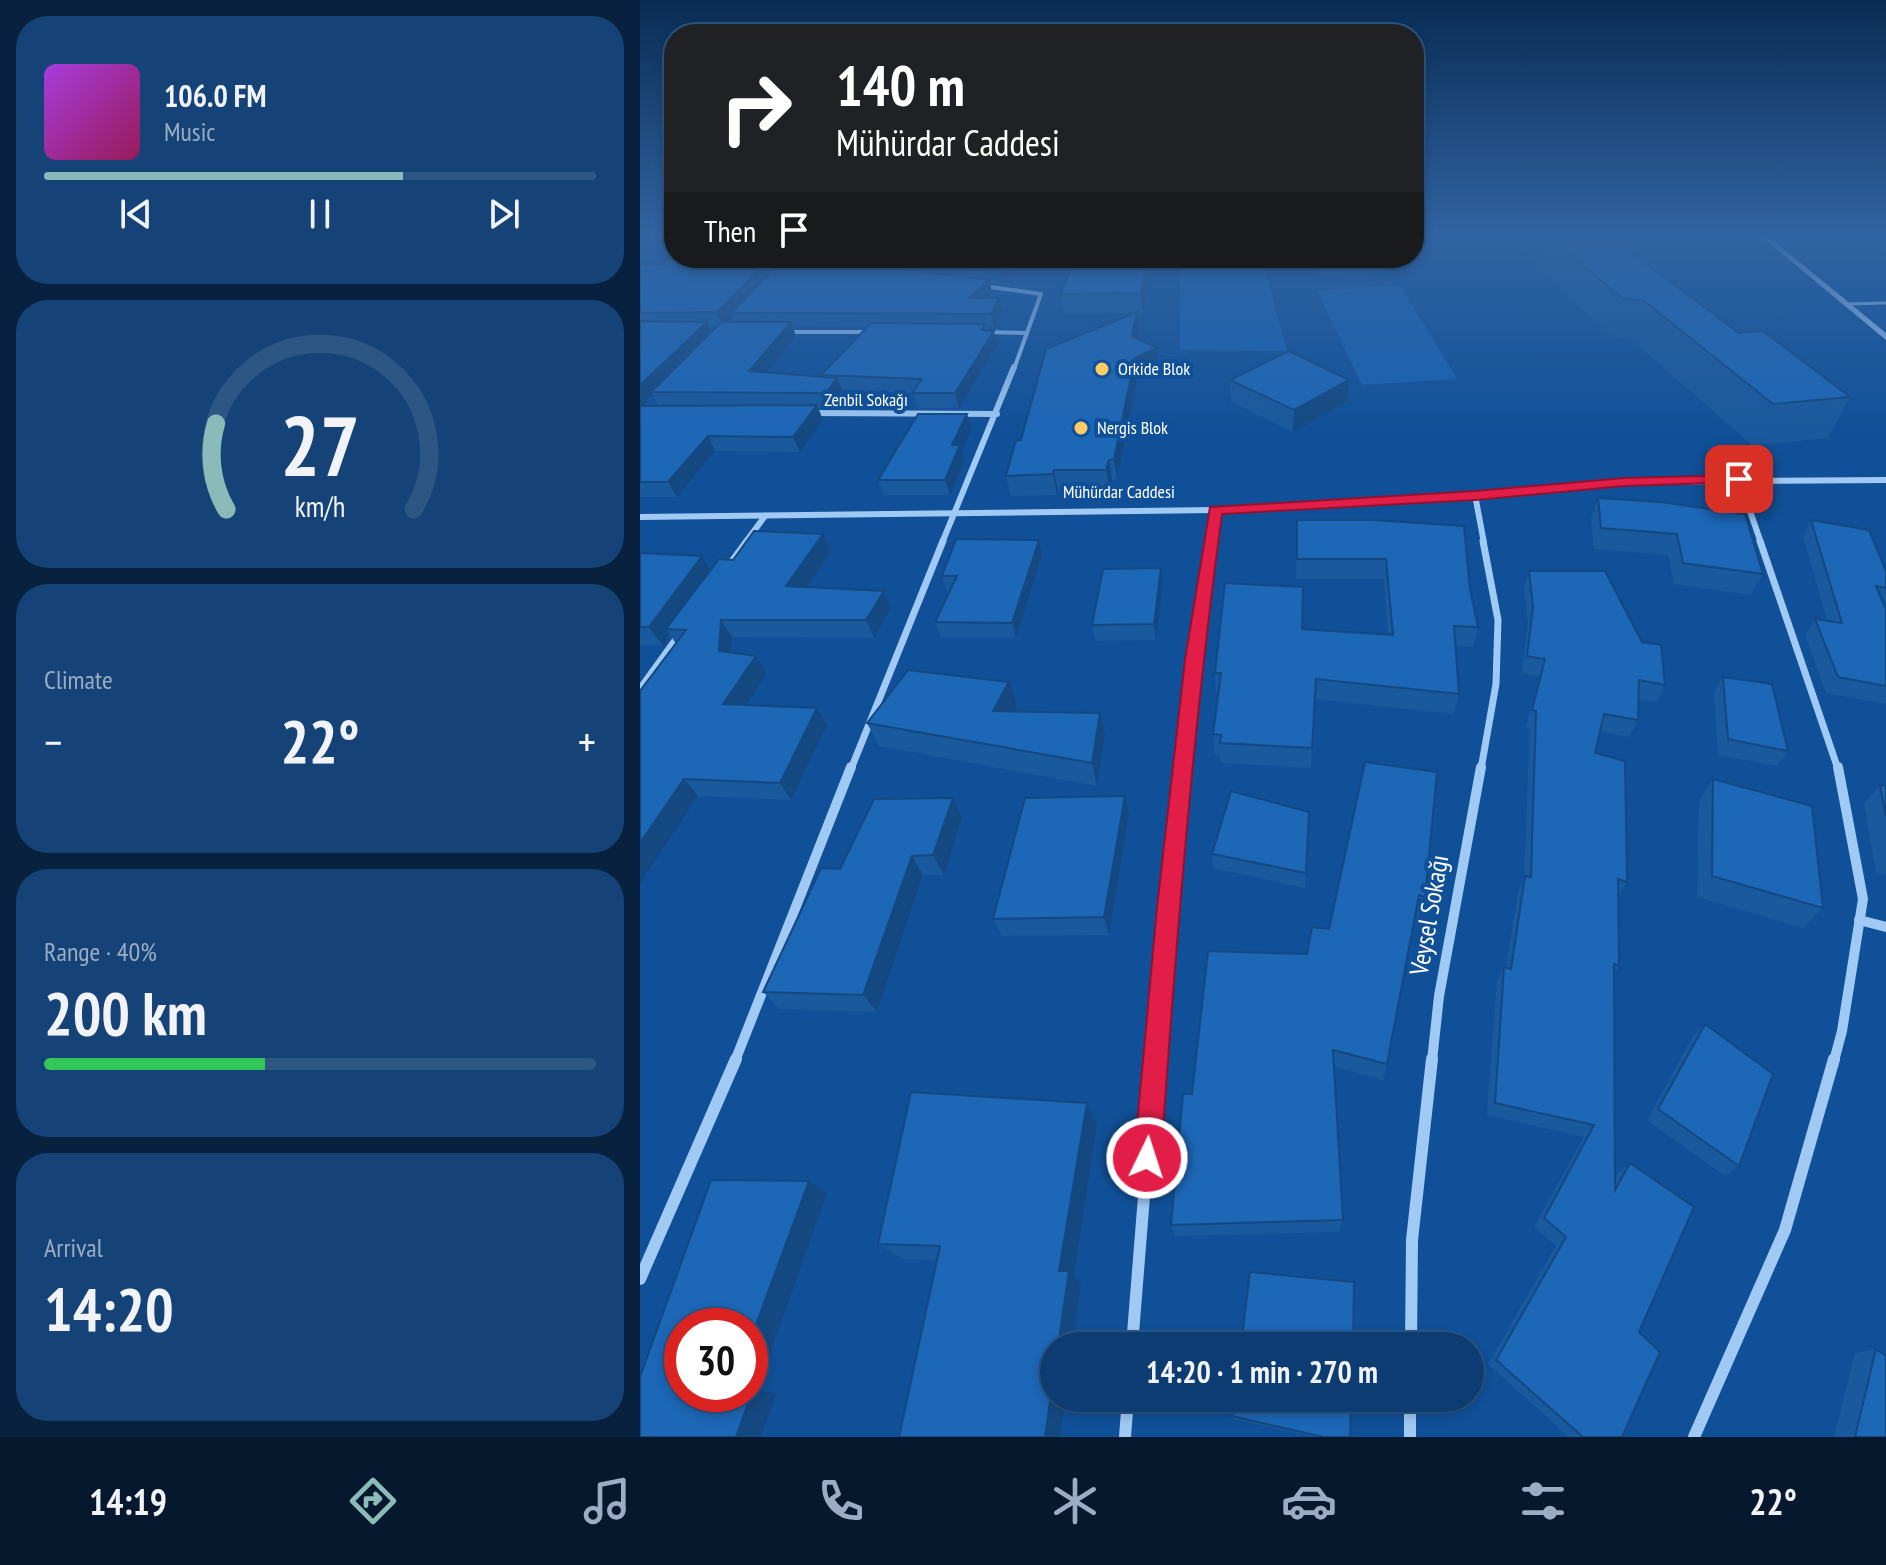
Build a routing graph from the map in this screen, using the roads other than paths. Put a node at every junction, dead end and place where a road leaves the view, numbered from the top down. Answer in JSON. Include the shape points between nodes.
{"nodes":[{"id":1,"x":1039,"y":300,"type":"edge"},
{"id":2,"x":1841,"y":300,"type":"edge"},
{"id":3,"x":1886,"y":303,"type":"edge"},
{"id":4,"x":1846,"y":304,"type":"junction"},
{"id":5,"x":772,"y":332,"type":"edge"},
{"id":6,"x":883,"y":332,"type":"edge"},
{"id":7,"x":979,"y":332,"type":"edge"},
{"id":8,"x":1027,"y":333,"type":"junction"},
{"id":9,"x":1886,"y":337,"type":"edge"},
{"id":10,"x":805,"y":413,"type":"edge"},
{"id":11,"x":997,"y":414,"type":"junction"},
{"id":12,"x":1739,"y":479,"type":"junction"},
{"id":13,"x":1886,"y":480,"type":"edge"},
{"id":14,"x":1475,"y":495,"type":"junction"},
{"id":15,"x":1215,"y":510,"type":"junction"},
{"id":16,"x":957,"y":512,"type":"junction"},
{"id":17,"x":765,"y":516,"type":"junction"},
{"id":18,"x":640,"y":517,"type":"edge"},
{"id":19,"x":720,"y":578,"type":"edge"},
{"id":20,"x":684,"y":628,"type":"edge"},
{"id":21,"x":644,"y":678,"type":"edge"},
{"id":22,"x":640,"y":689,"type":"edge"},
{"id":23,"x":1859,"y":920,"type":"junction"},
{"id":24,"x":1886,"y":927,"type":"edge"},
{"id":25,"x":640,"y":1279,"type":"edge"},
{"id":26,"x":1133,"y":1332,"type":"edge"},
{"id":27,"x":1411,"y":1332,"type":"edge"},
{"id":28,"x":1127,"y":1412,"type":"edge"},
{"id":29,"x":1410,"y":1412,"type":"edge"},
{"id":30,"x":1125,"y":1437,"type":"edge"},
{"id":31,"x":1410,"y":1437,"type":"edge"},
{"id":32,"x":1694,"y":1437,"type":"edge"}],
"edges":[{"from":1,"to":8,"type":"street"},
{"from":2,"to":4,"type":"street"},
{"from":3,"to":4,"type":"lane"},
{"from":4,"to":9,"type":"street"},
{"from":5,"to":6,"type":"street"},
{"from":7,"to":8,"type":"street"},
{"from":8,"to":11,"type":"street"},
{"from":10,"to":11,"type":"street","name":"Zenbil Sokağı"},
{"from":11,"to":16,"type":"street"},
{"from":12,"to":13,"type":"street","name":"Mühürdar Caddesi"},
{"from":12,"to":14,"type":"street","name":"Mühürdar Caddesi"},
{"from":12,"to":23,"type":"street","via":[[1838,767],[1863,899]]},
{"from":14,"to":15,"type":"street","name":"Mühürdar Caddesi"},
{"from":14,"to":27,"type":"street","name":"Veysel Sokağı","via":[[1498,620],[1496,684],[1439,996],[1412,1240]]},
{"from":15,"to":16,"type":"street","name":"Mühürdar Caddesi"},
{"from":15,"to":26,"type":"street","via":[[1165,938]]},
{"from":16,"to":17,"type":"street","name":"Mühürdar Caddesi"},
{"from":16,"to":25,"type":"street","via":[[742,1045]]},
{"from":17,"to":18,"type":"street","name":"Mühürdar Caddesi"},
{"from":17,"to":19,"type":"street"},
{"from":20,"to":21,"type":"street"},
{"from":21,"to":22,"type":"street"},
{"from":23,"to":24,"type":"street"},
{"from":23,"to":32,"type":"street","via":[[1842,1031],[1785,1230]]},
{"from":28,"to":30,"type":"street"},
{"from":29,"to":31,"type":"street"}]}
